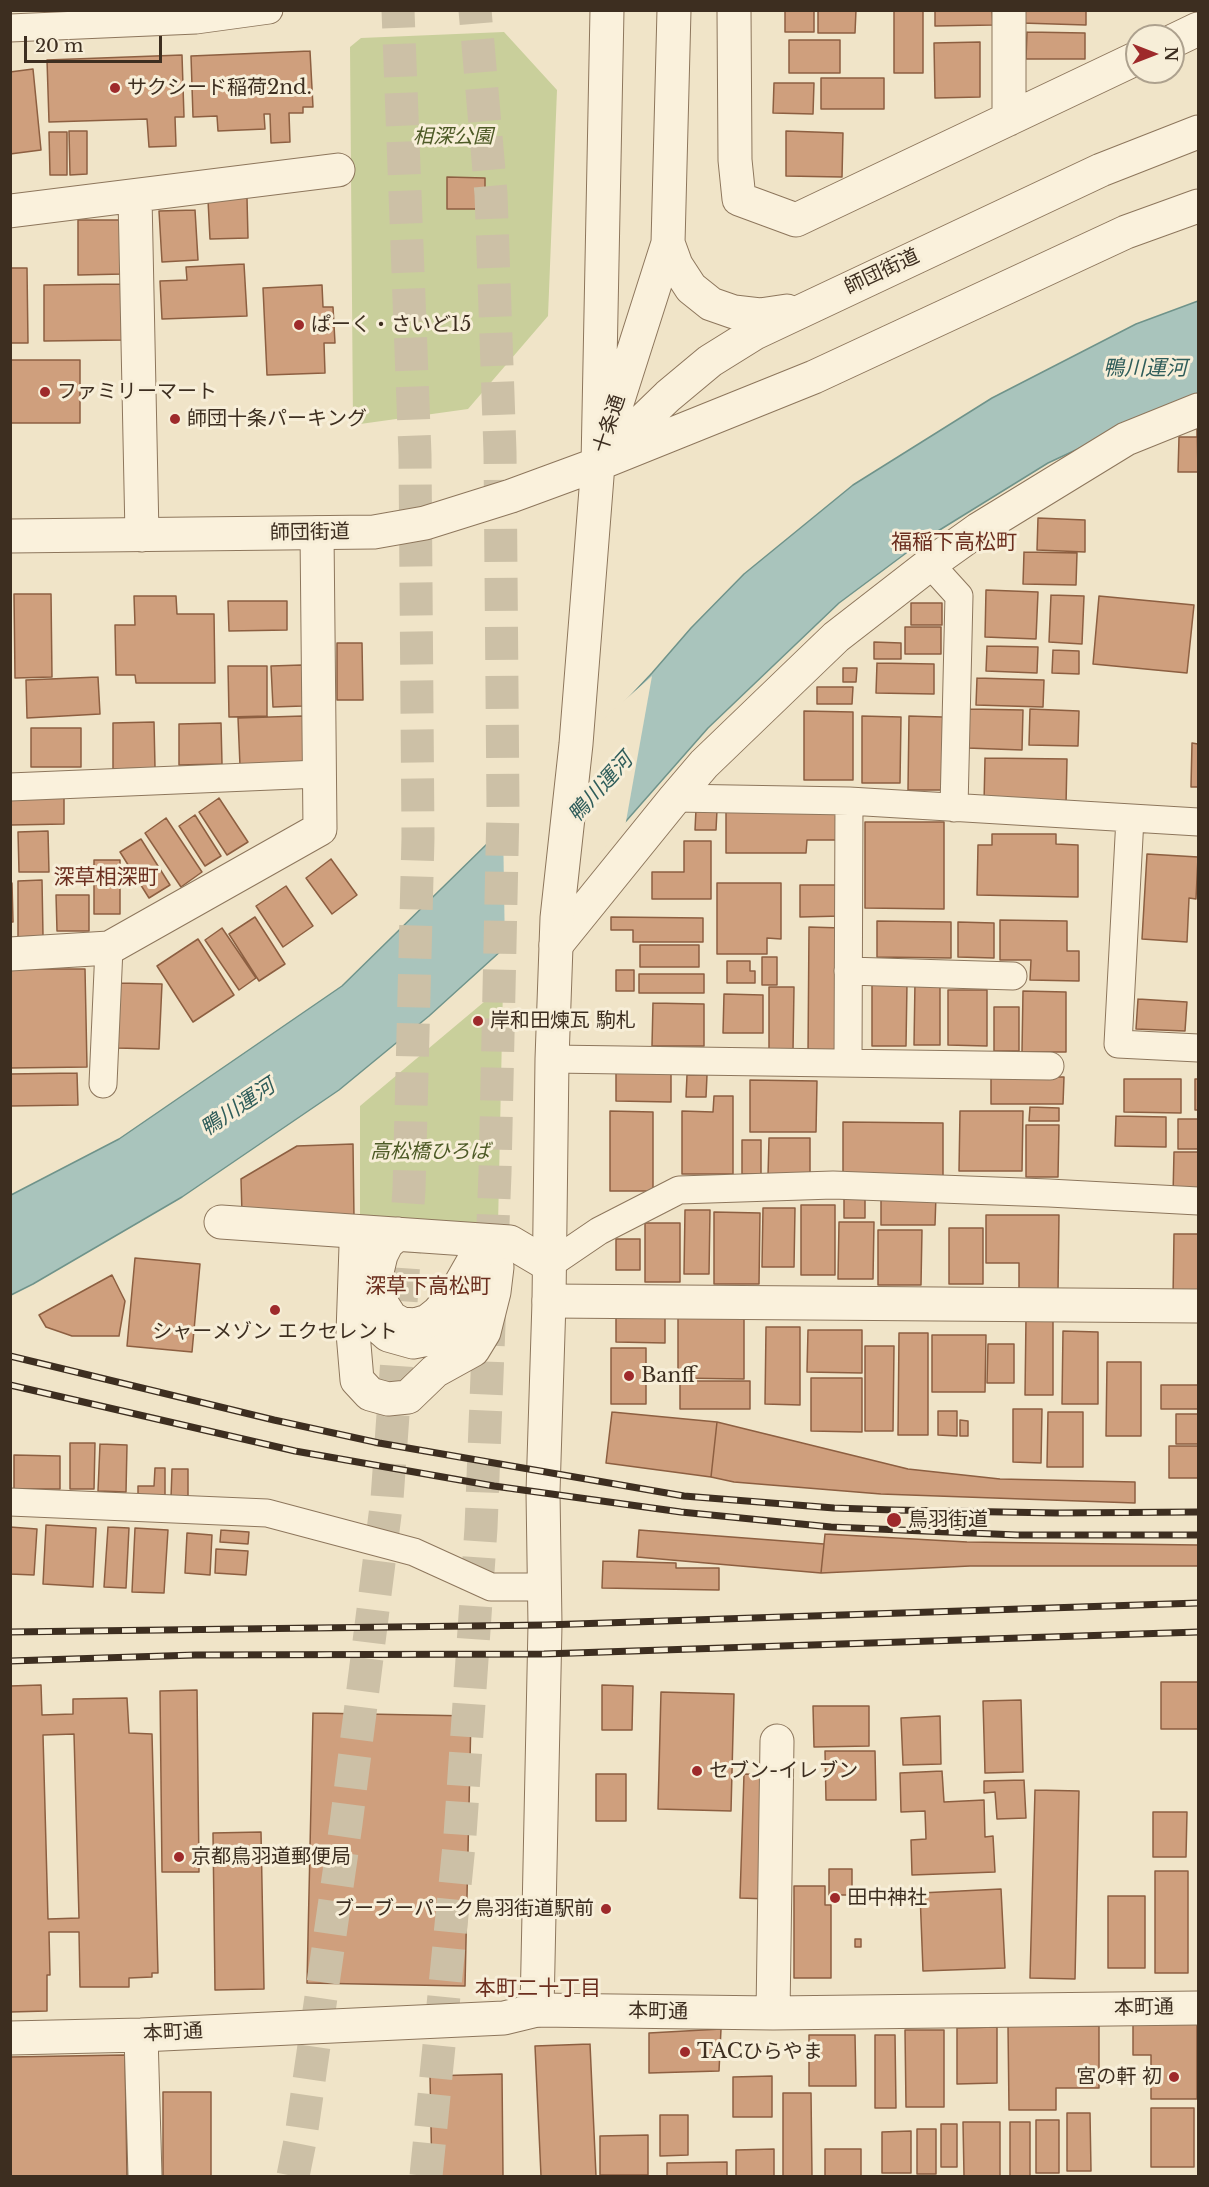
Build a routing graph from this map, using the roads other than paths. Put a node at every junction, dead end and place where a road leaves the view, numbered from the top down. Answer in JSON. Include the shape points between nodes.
{"nodes":[{"id":1,"x":269,"y":10,"type":"edge"},
{"id":2,"x":606,"y":10,"type":"edge"},
{"id":3,"x":674,"y":10,"type":"edge"},
{"id":4,"x":734,"y":10,"type":"edge"},
{"id":5,"x":1009,"y":10,"type":"edge"},
{"id":6,"x":10,"y":28,"type":"edge"},
{"id":7,"x":1125,"y":64,"type":"edge"},
{"id":8,"x":1009,"y":119,"type":"junction"},
{"id":9,"x":1198,"y":132,"type":"edge"},
{"id":10,"x":338,"y":170,"type":"dead end"},
{"id":11,"x":135,"y":197,"type":"junction"},
{"id":12,"x":1198,"y":206,"type":"edge"},
{"id":13,"x":10,"y":211,"type":"edge"},
{"id":14,"x":668,"y":243,"type":"junction"},
{"id":15,"x":819,"y":302,"type":"junction"},
{"id":16,"x":1198,"y":410,"type":"edge"},
{"id":17,"x":598,"y":464,"type":"junction"},
{"id":18,"x":316,"y":533,"type":"junction"},
{"id":19,"x":142,"y":534,"type":"junction"},
{"id":20,"x":10,"y":536,"type":"edge"},
{"id":21,"x":930,"y":564,"type":"junction"},
{"id":22,"x":319,"y":774,"type":"junction"},
{"id":23,"x":10,"y":787,"type":"edge"},
{"id":24,"x":675,"y":798,"type":"junction"},
{"id":25,"x":849,"y":801,"type":"junction"},
{"id":26,"x":954,"y":808,"type":"junction"},
{"id":27,"x":1130,"y":818,"type":"junction"},
{"id":28,"x":1198,"y":822,"type":"edge"},
{"id":29,"x":557,"y":931,"type":"junction"},
{"id":30,"x":109,"y":948,"type":"junction"},
{"id":31,"x":10,"y":954,"type":"edge"},
{"id":32,"x":848,"y":971,"type":"junction"},
{"id":33,"x":1013,"y":976,"type":"dead end"},
{"id":34,"x":1198,"y":1048,"type":"edge"},
{"id":35,"x":552,"y":1059,"type":"junction"},
{"id":36,"x":848,"y":1062,"type":"junction"},
{"id":37,"x":1050,"y":1066,"type":"dead end"},
{"id":38,"x":103,"y":1084,"type":"dead end"},
{"id":39,"x":1198,"y":1201,"type":"edge"},
{"id":40,"x":221,"y":1222,"type":"dead end"},
{"id":41,"x":398,"y":1234,"type":"junction"},
{"id":42,"x":491,"y":1254,"type":"junction"},
{"id":43,"x":549,"y":1265,"type":"junction"},
{"id":44,"x":549,"y":1301,"type":"junction"},
{"id":45,"x":1198,"y":1306,"type":"edge"},
{"id":46,"x":10,"y":1502,"type":"edge"},
{"id":47,"x":544,"y":1587,"type":"junction"},
{"id":48,"x":777,"y":1741,"type":"dead end"},
{"id":49,"x":1198,"y":2008,"type":"edge"},
{"id":50,"x":537,"y":2010,"type":"junction"},
{"id":51,"x":773,"y":2013,"type":"junction"},
{"id":52,"x":141,"y":2035,"type":"junction"},
{"id":53,"x":10,"y":2038,"type":"edge"},
{"id":54,"x":145,"y":2176,"type":"edge"}],
"edges":[{"from":1,"to":6,"type":"lane","via":[[196,20]]},
{"from":2,"to":17,"type":"street","name":"十条通"},
{"from":3,"to":14,"type":"street","name":"十条通"},
{"from":4,"to":8,"type":"street","via":[[739,199],[796,220]]},
{"from":5,"to":8,"type":"street"},
{"from":7,"to":8,"type":"street"},
{"from":9,"to":15,"type":"street","name":"師団街道","via":[[1101,170]]},
{"from":10,"to":11,"type":"street"},
{"from":11,"to":13,"type":"street"},
{"from":11,"to":19,"type":"street"},
{"from":12,"to":17,"type":"street","name":"師団街道","via":[[1126,232],[851,362]]},
{"from":14,"to":15,"type":"street","via":[[691,288],[711,304],[760,315]]},
{"from":14,"to":17,"type":"street","name":"十条通"},
{"from":15,"to":17,"type":"street","name":"師団街道","via":[[755,333],[710,361]]},
{"from":16,"to":21,"type":"street","via":[[1126,439]]},
{"from":17,"to":18,"type":"street","name":"師団街道","via":[[425,523],[374,532]]},
{"from":17,"to":29,"type":"street"},
{"from":18,"to":19,"type":"street","name":"師団街道"},
{"from":18,"to":22,"type":"street"},
{"from":19,"to":20,"type":"street","name":"師団街道"},
{"from":21,"to":24,"type":"street","via":[[836,637],[704,764]]},
{"from":21,"to":26,"type":"lane","via":[[959,596]]},
{"from":22,"to":23,"type":"lane"},
{"from":22,"to":30,"type":"street","via":[[320,829]]},
{"from":24,"to":25,"type":"lane"},
{"from":24,"to":29,"type":"street"},
{"from":25,"to":26,"type":"lane"},
{"from":25,"to":32,"type":"lane"},
{"from":26,"to":27,"type":"lane"},
{"from":27,"to":28,"type":"lane"},
{"from":27,"to":34,"type":"lane","via":[[1118,1044]]},
{"from":29,"to":35,"type":"street"},
{"from":30,"to":31,"type":"street"},
{"from":30,"to":38,"type":"lane"},
{"from":32,"to":33,"type":"lane"},
{"from":32,"to":36,"type":"lane"},
{"from":35,"to":36,"type":"lane"},
{"from":35,"to":43,"type":"street"},
{"from":36,"to":37,"type":"lane"},
{"from":39,"to":43,"type":"lane","via":[[833,1185],[679,1190],[599,1231]]},
{"from":40,"to":41,"type":"street"},
{"from":41,"to":42,"type":"street"},
{"from":41,"to":42,"type":"street","via":[[381,1255],[377,1289],[391,1318],[402,1324],[428,1322]]},
{"from":42,"to":42,"type":"street","via":[[458,1323],[443,1336],[413,1342],[388,1335],[371,1320],[367,1307],[367,1246],[356,1246],[352,1333],[357,1380],[370,1394],[388,1399],[408,1396],[435,1371],[473,1350],[484,1332],[494,1292]]},
{"from":42,"to":43,"type":"street","via":[[510,1242]]},
{"from":43,"to":44,"type":"street"},
{"from":44,"to":45,"type":"street"},
{"from":44,"to":47,"type":"street"},
{"from":46,"to":47,"type":"lane","via":[[267,1513],[414,1552],[491,1587]]},
{"from":47,"to":50,"type":"street"},
{"from":48,"to":51,"type":"street"},
{"from":49,"to":51,"type":"street","name":"本町通"},
{"from":50,"to":51,"type":"street","name":"本町通"},
{"from":50,"to":52,"type":"street","name":"本町通","via":[[504,2018]]},
{"from":52,"to":53,"type":"street","name":"本町通"},
{"from":52,"to":54,"type":"street"}]}
